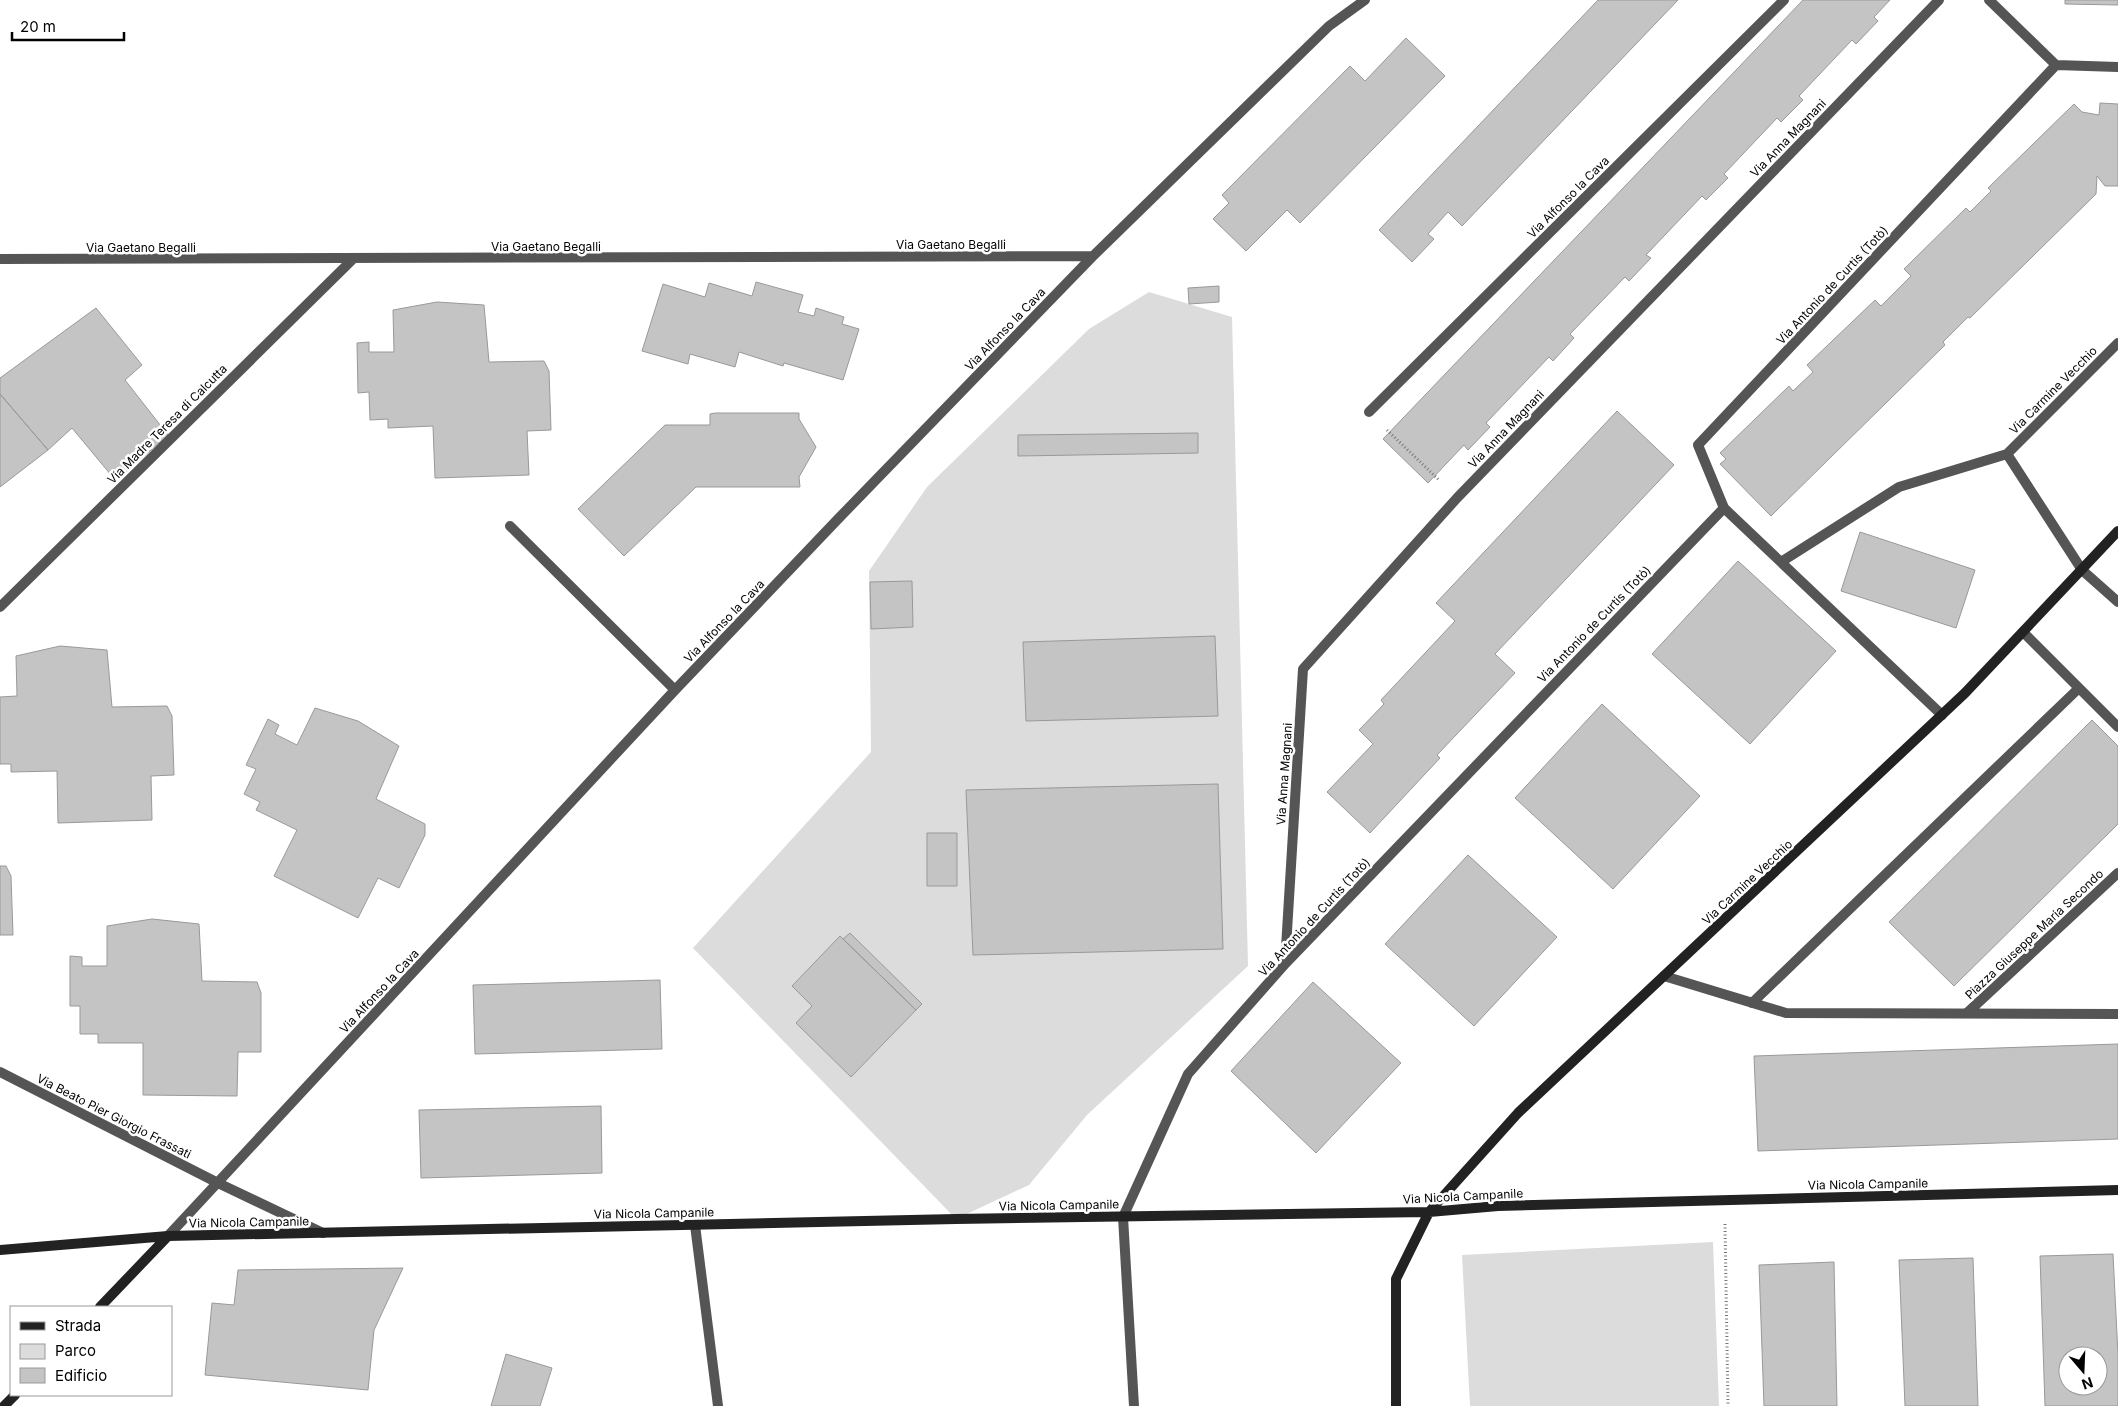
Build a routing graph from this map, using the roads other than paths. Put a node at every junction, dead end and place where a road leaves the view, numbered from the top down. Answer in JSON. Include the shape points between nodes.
{"nodes":[{"id":1,"x":1365,"y":0,"type":"edge"},
{"id":2,"x":1784,"y":0,"type":"edge"},
{"id":3,"x":1939,"y":0,"type":"edge"},
{"id":4,"x":1989,"y":0,"type":"edge"},
{"id":5,"x":2056,"y":65,"type":"junction"},
{"id":6,"x":2118,"y":67,"type":"edge"},
{"id":7,"x":1093,"y":256,"type":"junction"},
{"id":8,"x":0,"y":259,"type":"edge"},
{"id":9,"x":352,"y":259,"type":"junction"},
{"id":10,"x":2118,"y":343,"type":"edge"},
{"id":11,"x":1369,"y":412,"type":"road end"},
{"id":12,"x":2007,"y":454,"type":"junction"},
{"id":13,"x":1724,"y":508,"type":"junction"},
{"id":14,"x":510,"y":526,"type":"dead end"},
{"id":15,"x":2118,"y":531,"type":"edge"},
{"id":16,"x":1781,"y":562,"type":"junction"},
{"id":17,"x":2082,"y":570,"type":"junction"},
{"id":18,"x":2118,"y":602,"type":"edge"},
{"id":19,"x":0,"y":607,"type":"edge"},
{"id":20,"x":2023,"y":632,"type":"junction"},
{"id":21,"x":2079,"y":688,"type":"junction"},
{"id":22,"x":675,"y":690,"type":"junction"},
{"id":23,"x":1942,"y":715,"type":"junction"},
{"id":24,"x":2118,"y":727,"type":"edge"},
{"id":25,"x":2118,"y":874,"type":"edge"},
{"id":26,"x":1285,"y":964,"type":"junction"},
{"id":27,"x":1664,"y":976,"type":"junction"},
{"id":28,"x":1752,"y":1003,"type":"junction"},
{"id":29,"x":1967,"y":1013,"type":"junction"},
{"id":30,"x":2118,"y":1014,"type":"edge"},
{"id":31,"x":0,"y":1072,"type":"edge"},
{"id":32,"x":218,"y":1183,"type":"junction"},
{"id":33,"x":2118,"y":1190,"type":"edge"},
{"id":34,"x":1429,"y":1212,"type":"junction"},
{"id":35,"x":1123,"y":1217,"type":"junction"},
{"id":36,"x":695,"y":1224,"type":"junction"},
{"id":37,"x":323,"y":1233,"type":"junction"},
{"id":38,"x":168,"y":1236,"type":"junction"},
{"id":39,"x":0,"y":1250,"type":"edge"},
{"id":40,"x":101,"y":1306,"type":"edge"},
{"id":41,"x":14,"y":1396,"type":"edge"},
{"id":42,"x":4,"y":1406,"type":"edge"},
{"id":43,"x":718,"y":1406,"type":"edge"},
{"id":44,"x":1134,"y":1406,"type":"edge"},
{"id":45,"x":1396,"y":1406,"type":"edge"}],
"edges":[{"from":1,"to":7,"type":"street","name":"Via Alfonso la Cava","via":[[1329,26]]},
{"from":2,"to":11,"type":"street","name":"Via Alfonso la Cava"},
{"from":3,"to":26,"type":"street","name":"Via Anna Magnani","via":[[1457,498],[1303,669]]},
{"from":4,"to":5,"type":"street"},
{"from":5,"to":6,"type":"street"},
{"from":5,"to":13,"type":"street","name":"Via Antonio de Curtis (Totò)","via":[[1698,445]]},
{"from":7,"to":9,"type":"street","name":"Via Gaetano Begalli"},
{"from":7,"to":22,"type":"street","name":"Via Alfonso la Cava"},
{"from":8,"to":9,"type":"street","name":"Via Gaetano Begalli"},
{"from":9,"to":19,"type":"street","name":"Via Madre Teresa di Calcutta"},
{"from":10,"to":12,"type":"street","name":"Via Carmine Vecchio"},
{"from":12,"to":16,"type":"street","name":"Via Carmine Vecchio","via":[[1899,487]]},
{"from":12,"to":17,"type":"street"},
{"from":13,"to":16,"type":"street"},
{"from":13,"to":26,"type":"street","name":"Via Antonio de Curtis (Totò)"},
{"from":14,"to":22,"type":"street"},
{"from":15,"to":17,"type":"street","name":"Via Carmine Vecchio"},
{"from":16,"to":23,"type":"street"},
{"from":17,"to":18,"type":"street"},
{"from":17,"to":20,"type":"street","name":"Via Carmine Vecchio"},
{"from":20,"to":21,"type":"street"},
{"from":20,"to":23,"type":"street","name":"Via Carmine Vecchio"},
{"from":21,"to":24,"type":"street"},
{"from":21,"to":28,"type":"street"},
{"from":22,"to":32,"type":"street","name":"Via Alfonso la Cava"},
{"from":23,"to":27,"type":"street","name":"Via Carmine Vecchio"},
{"from":25,"to":29,"type":"street","name":"Piazza Giuseppe Maria Secondo"},
{"from":26,"to":35,"type":"street","name":"Via Antonio de Curtis (Totò)","via":[[1188,1074]]},
{"from":27,"to":28,"type":"street","name":"Piazza Giuseppe Maria Secondo"},
{"from":27,"to":34,"type":"street","name":"Via Carmine Vecchio","via":[[1518,1113]]},
{"from":28,"to":29,"type":"street","name":"Piazza Giuseppe Maria Secondo","via":[[1786,1013]]},
{"from":29,"to":30,"type":"street","name":"Piazza Giuseppe Maria Secondo"},
{"from":31,"to":32,"type":"street","name":"Via Beato Pier Giorgio Frassati"},
{"from":32,"to":37,"type":"street","name":"Via Beato Pier Giorgio Frassati"},
{"from":32,"to":38,"type":"street","name":"Via Alfonso la Cava"},
{"from":33,"to":34,"type":"street","name":"Via Nicola Campanile","via":[[1498,1206]]},
{"from":34,"to":35,"type":"street","name":"Via Nicola Campanile"},
{"from":34,"to":45,"type":"street","name":"Via Carmine Vecchio","via":[[1396,1279]]},
{"from":35,"to":36,"type":"street","name":"Via Nicola Campanile"},
{"from":35,"to":44,"type":"street"},
{"from":36,"to":37,"type":"street","name":"Via Nicola Campanile"},
{"from":36,"to":43,"type":"street"},
{"from":37,"to":38,"type":"street","name":"Via Nicola Campanile"},
{"from":38,"to":39,"type":"street","name":"Via Nicola Campanile"},
{"from":38,"to":40,"type":"street","name":"Via Alfonso la Cava"},
{"from":41,"to":42,"type":"street"}]}
